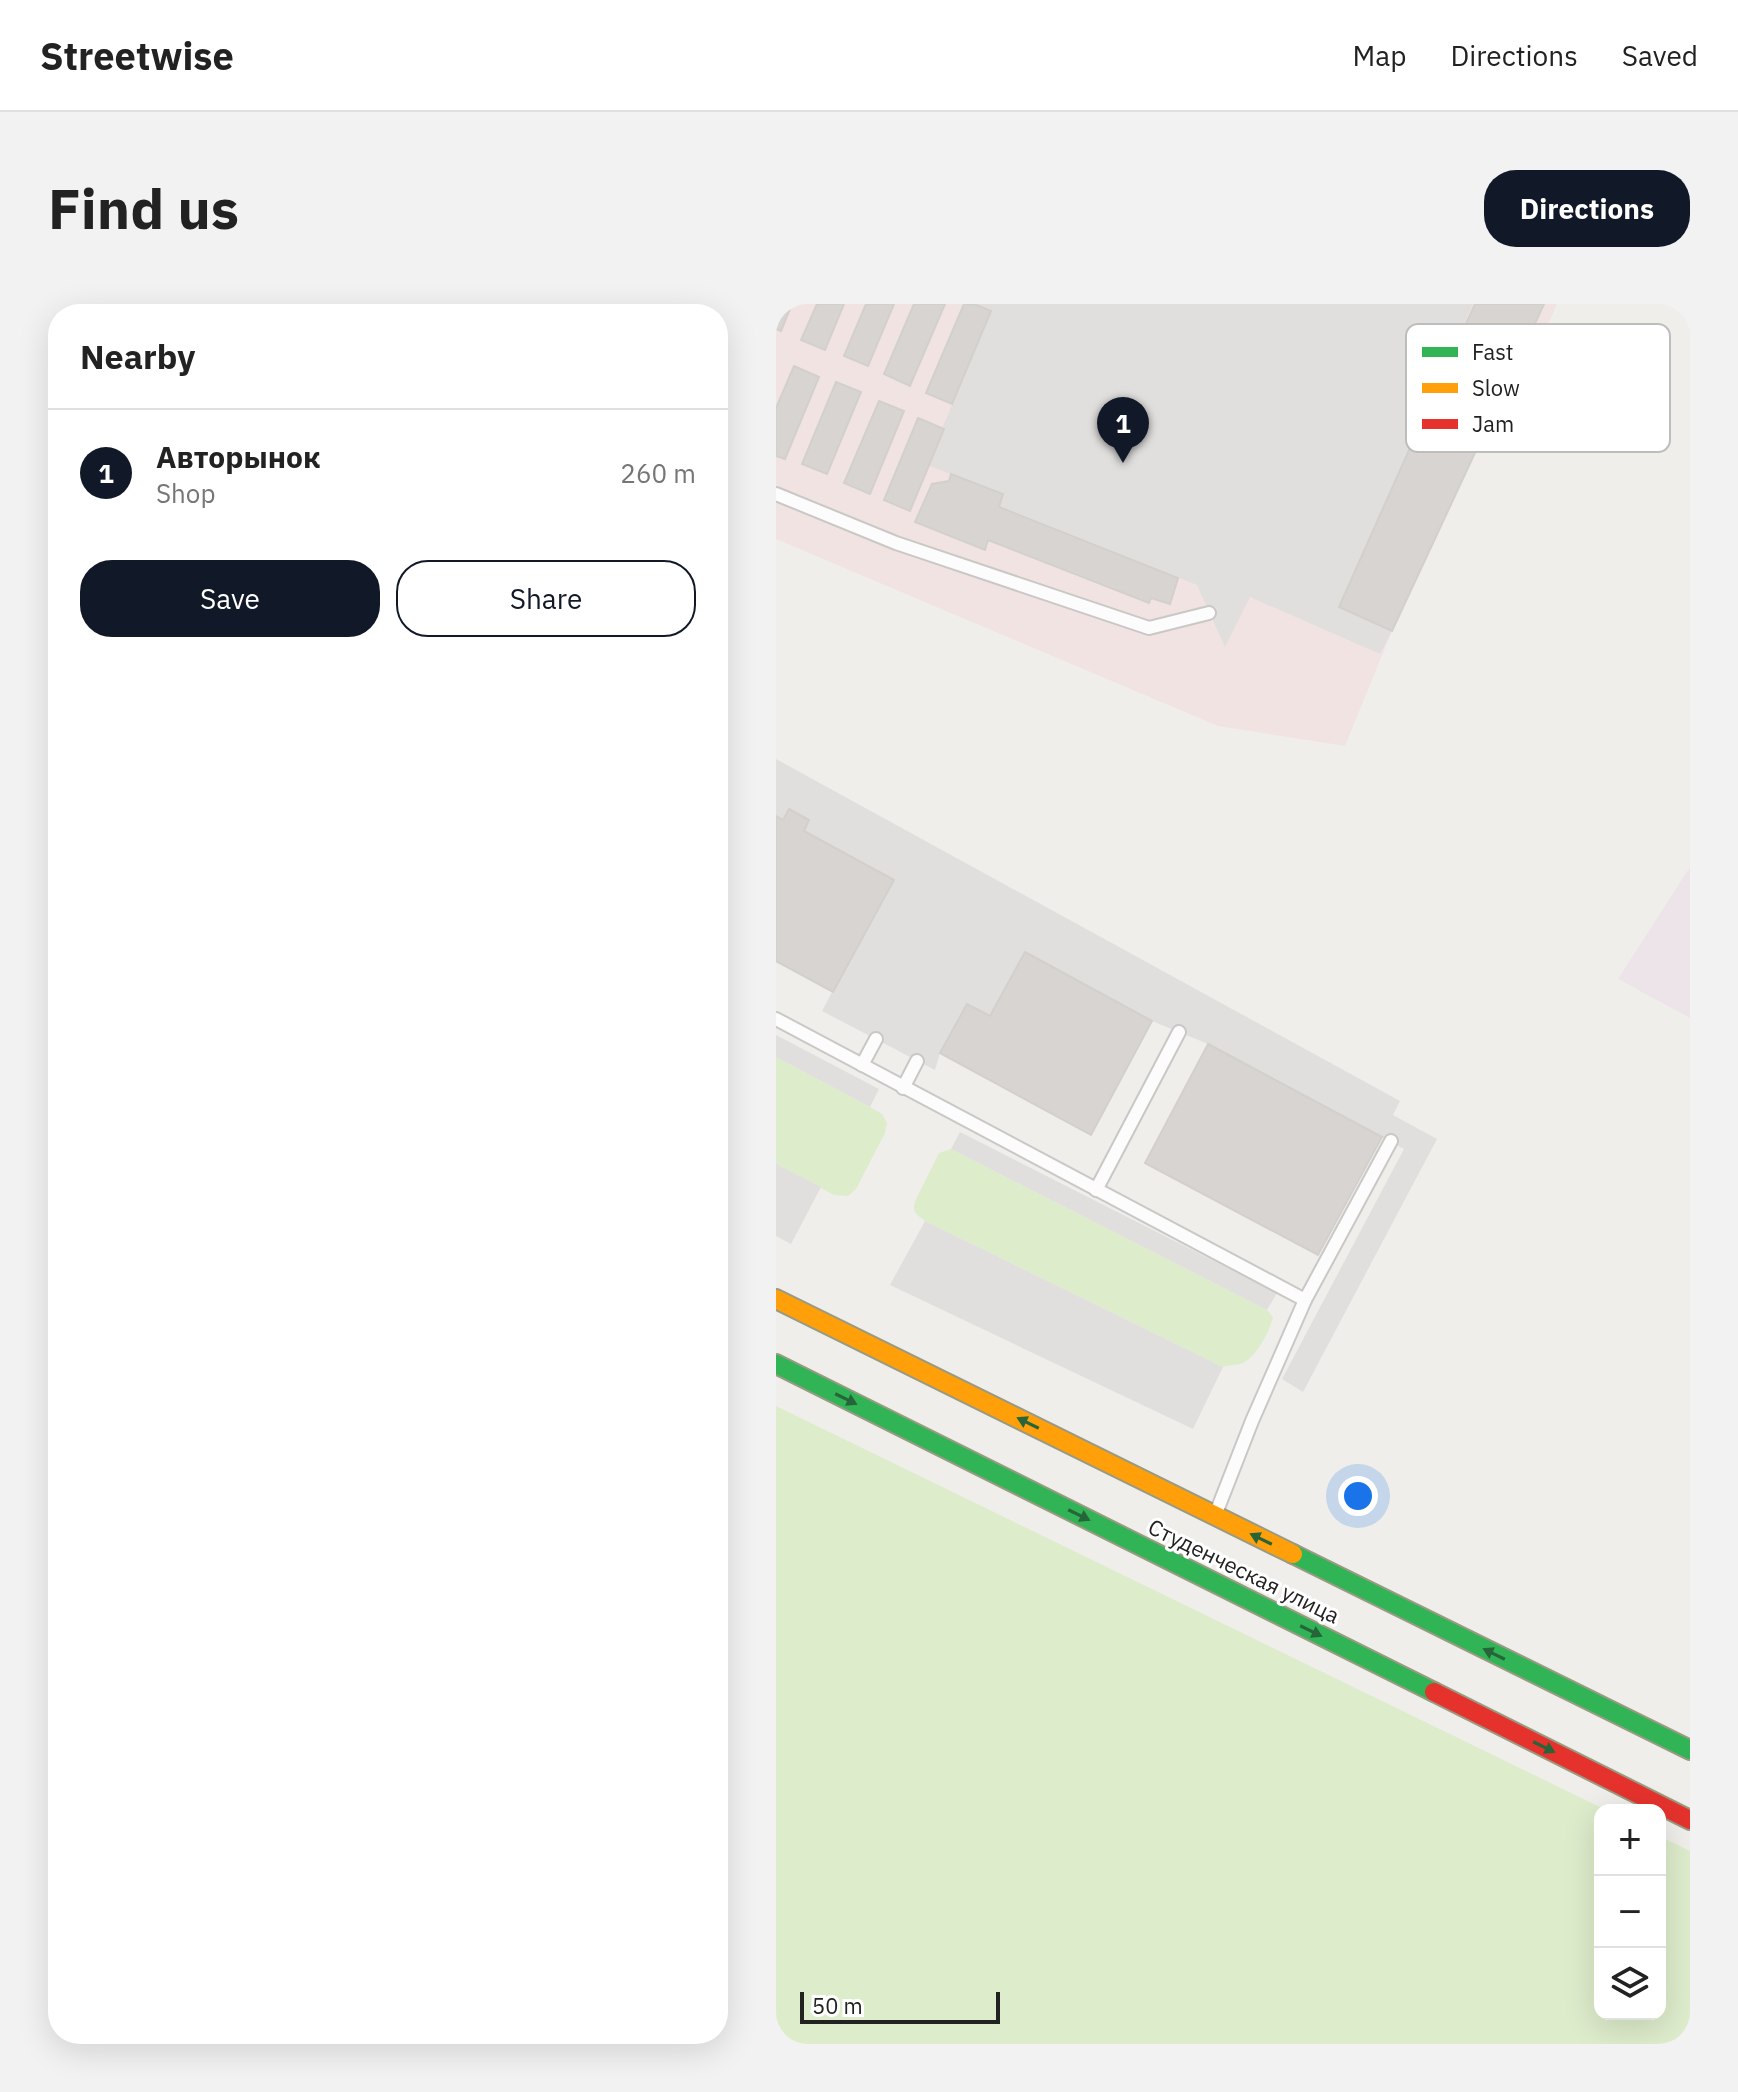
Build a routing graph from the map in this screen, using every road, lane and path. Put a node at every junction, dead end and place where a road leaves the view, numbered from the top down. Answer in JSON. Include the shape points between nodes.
{"nodes":[{"id":1,"x":776,"y":494,"type":"edge"},
{"id":2,"x":1209,"y":613,"type":"dead end"},
{"id":3,"x":776,"y":1019,"type":"edge"},
{"id":4,"x":1179,"y":1032,"type":"dead end"},
{"id":5,"x":876,"y":1039,"type":"dead end"},
{"id":6,"x":917,"y":1061,"type":"dead end"},
{"id":7,"x":862,"y":1065,"type":"junction"},
{"id":8,"x":903,"y":1088,"type":"junction"},
{"id":9,"x":1391,"y":1141,"type":"dead end"},
{"id":10,"x":1096,"y":1190,"type":"junction"},
{"id":11,"x":776,"y":1299,"type":"edge"},
{"id":12,"x":1305,"y":1300,"type":"junction"},
{"id":13,"x":776,"y":1364,"type":"edge"},
{"id":14,"x":1215,"y":1516,"type":"junction"},
{"id":15,"x":1690,"y":1750,"type":"edge"},
{"id":16,"x":1690,"y":1820,"type":"edge"}],
"edges":[{"from":1,"to":2,"type":"lane","via":[[896,543],[1149,628]]},
{"from":3,"to":7,"type":"lane"},
{"from":4,"to":10,"type":"lane"},
{"from":5,"to":7,"type":"lane"},
{"from":6,"to":8,"type":"lane"},
{"from":7,"to":8,"type":"lane"},
{"from":8,"to":10,"type":"lane"},
{"from":9,"to":12,"type":"lane"},
{"from":10,"to":12,"type":"lane"},
{"from":14,"to":11,"type":"main road","name":"Студенческая улица","one_way":true},
{"from":12,"to":14,"type":"lane"},
{"from":13,"to":16,"type":"main road","name":"Студенческая улица","one_way":true},
{"from":15,"to":14,"type":"main road","name":"Студенческая улица","one_way":true}]}
